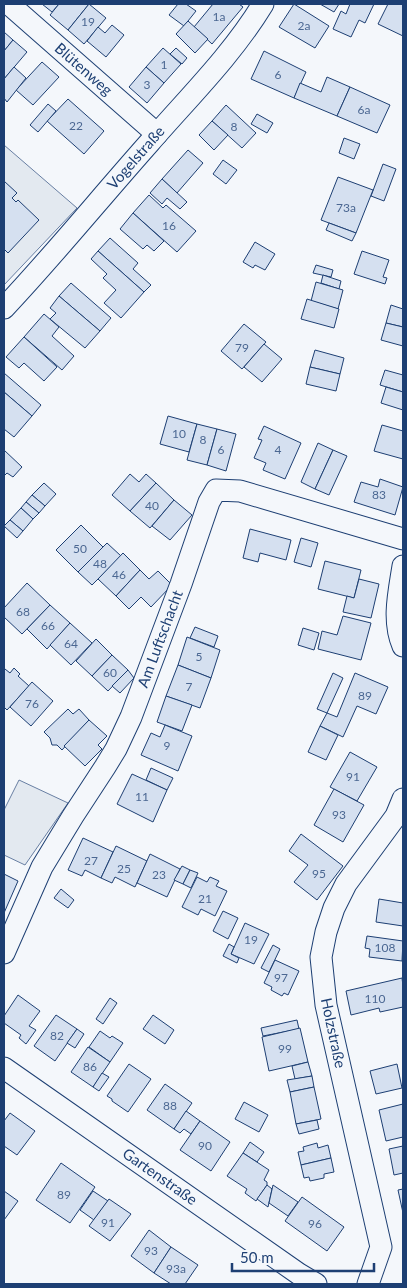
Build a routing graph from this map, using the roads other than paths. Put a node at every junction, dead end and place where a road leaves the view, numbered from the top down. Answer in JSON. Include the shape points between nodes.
{"nodes":[{"id":1,"x":9,"y":4,"type":"edge"},
{"id":2,"x":263,"y":4,"type":"edge"},
{"id":3,"x":157,"y":134,"type":"junction"},
{"id":4,"x":4,"y":308,"type":"edge"},
{"id":5,"x":403,"y":539,"type":"edge"},
{"id":6,"x":403,"y":566,"type":"edge"},
{"id":7,"x":403,"y":646,"type":"edge"},
{"id":8,"x":403,"y":799,"type":"edge"},
{"id":9,"x":4,"y":952,"type":"edge"},
{"id":10,"x":4,"y":1068,"type":"edge"},
{"id":11,"x":316,"y":1284,"type":"edge"},
{"id":12,"x":368,"y":1284,"type":"edge"}],
"edges":[{"from":1,"to":3,"type":"street","name":"Blütenweg"},
{"from":2,"to":3,"type":"street","name":"Vogelstraße","via":[[212,74]]},
{"from":3,"to":4,"type":"street","name":"Vogelstraße"},
{"from":5,"to":9,"type":"street","name":"Am Luftschacht","via":[[240,491],[216,490],[131,718],[116,749],[42,867]]},
{"from":6,"to":7,"type":"street","via":[[396,611]]},
{"from":8,"to":12,"type":"street","name":"Holzstraße","via":[[396,816],[346,884],[334,908],[321,956],[326,1005],[381,1247]]},
{"from":10,"to":11,"type":"street","name":"Gartenstraße"}]}
